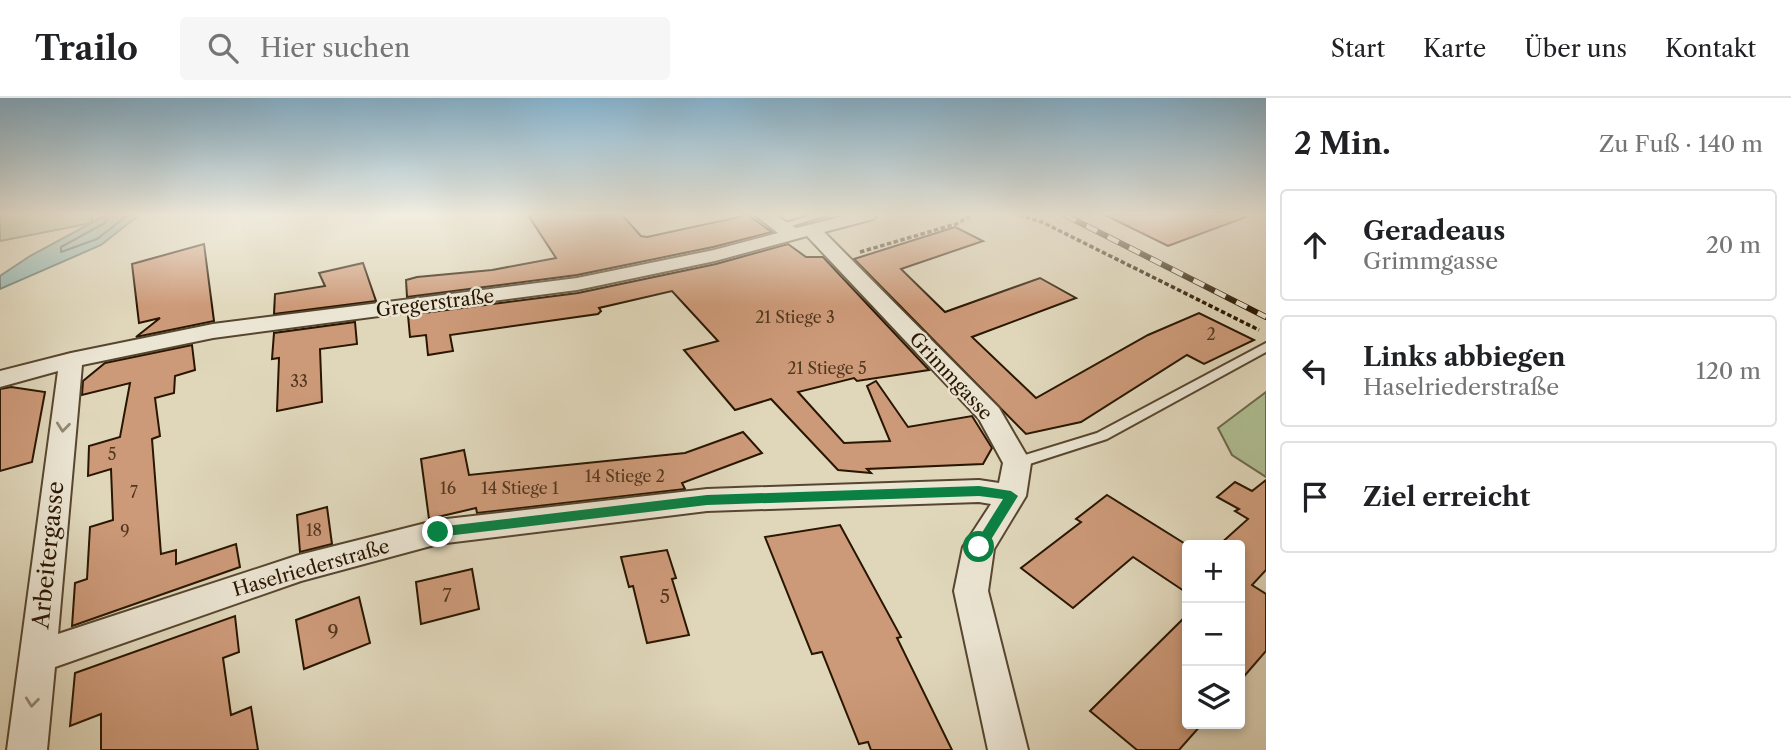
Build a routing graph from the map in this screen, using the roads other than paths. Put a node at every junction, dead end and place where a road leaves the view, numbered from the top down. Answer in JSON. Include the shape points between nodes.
{"nodes":[{"id":1,"x":744,"y":245,"type":"edge"},
{"id":2,"x":825,"y":245,"type":"edge"},
{"id":3,"x":1266,"y":347,"type":"edge"},
{"id":4,"x":71,"y":360,"type":"junction"},
{"id":5,"x":0,"y":379,"type":"edge"},
{"id":6,"x":1017,"y":463,"type":"junction"},
{"id":7,"x":1011,"y":496,"type":"junction"},
{"id":8,"x":37,"y":657,"type":"junction"},
{"id":9,"x":27,"y":750,"type":"edge"},
{"id":10,"x":1008,"y":750,"type":"edge"}],
"edges":[{"from":1,"to":4,"type":"street","name":"Gregerstraße","via":[[577,284],[213,331]]},
{"from":2,"to":6,"type":"street","name":"Grimmgasse","via":[[990,414]]},
{"from":3,"to":6,"type":"lane","via":[[1102,436]]},
{"from":4,"to":5,"type":"street","name":"Gregerstraße"},
{"from":4,"to":8,"type":"street","name":"Arbeitergasse","one_way":true},
{"from":6,"to":7,"type":"street"},
{"from":7,"to":8,"type":"street","name":"Haselriederstraße","via":[[979,491],[707,500],[438,532],[299,568]]},
{"from":7,"to":10,"type":"street","via":[[979,547],[971,591]]},
{"from":8,"to":9,"type":"street","name":"Arbeitergasse","one_way":true}]}
